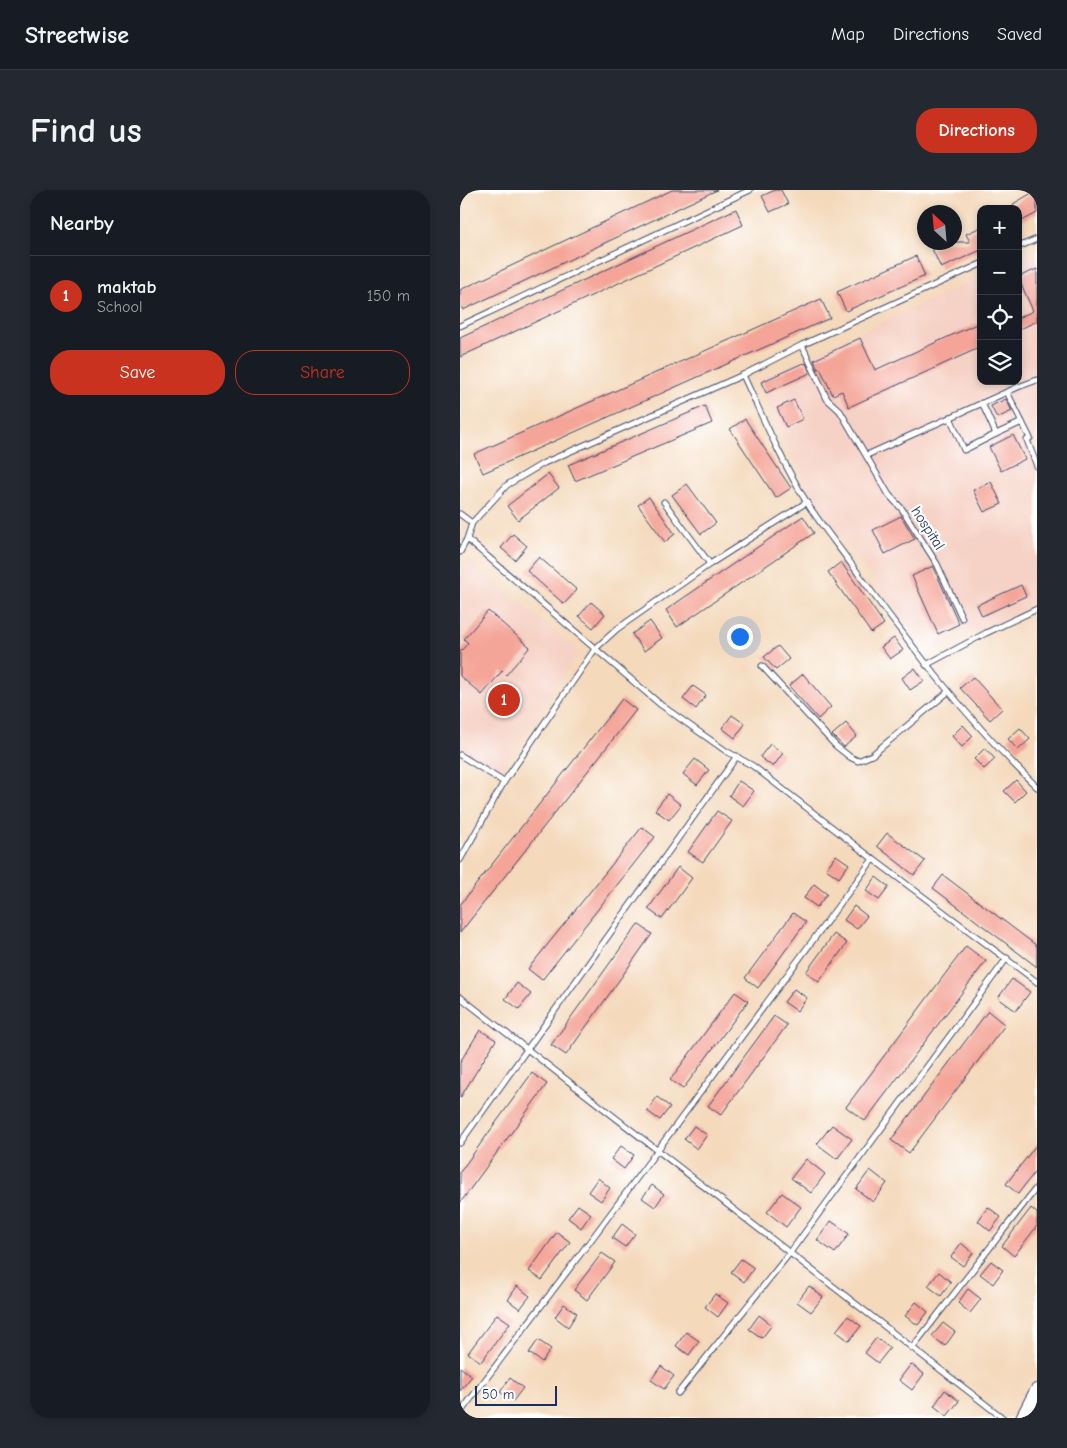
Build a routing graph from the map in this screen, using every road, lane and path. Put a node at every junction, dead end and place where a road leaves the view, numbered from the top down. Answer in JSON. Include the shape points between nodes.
{"nodes":[{"id":1,"x":750,"y":190,"type":"edge"},
{"id":2,"x":1037,"y":239,"type":"edge"},
{"id":3,"x":1022,"y":245,"type":"edge"},
{"id":4,"x":977,"y":266,"type":"edge"},
{"id":5,"x":460,"y":326,"type":"edge"},
{"id":6,"x":802,"y":346,"type":"junction"},
{"id":7,"x":742,"y":374,"type":"junction"},
{"id":8,"x":1037,"y":380,"type":"edge"},
{"id":9,"x":1007,"y":392,"type":"junction"},
{"id":10,"x":982,"y":403,"type":"junction"},
{"id":11,"x":950,"y":417,"type":"junction"},
{"id":12,"x":1022,"y":422,"type":"junction"},
{"id":13,"x":996,"y":434,"type":"junction"},
{"id":14,"x":867,"y":456,"type":"junction"},
{"id":15,"x":1037,"y":466,"type":"edge"},
{"id":16,"x":664,"y":502,"type":"dead end"},
{"id":17,"x":807,"y":502,"type":"junction"},
{"id":18,"x":460,"y":514,"type":"edge"},
{"id":19,"x":472,"y":522,"type":"junction"},
{"id":20,"x":467,"y":540,"type":"junction"},
{"id":21,"x":460,"y":552,"type":"edge"},
{"id":22,"x":710,"y":564,"type":"junction"},
{"id":23,"x":1037,"y":609,"type":"edge"},
{"id":24,"x":962,"y":618,"type":"dead end"},
{"id":25,"x":595,"y":649,"type":"junction"},
{"id":26,"x":926,"y":665,"type":"junction"},
{"id":27,"x":762,"y":666,"type":"dead end"},
{"id":28,"x":948,"y":692,"type":"junction"},
{"id":29,"x":460,"y":756,"type":"edge"},
{"id":30,"x":737,"y":756,"type":"junction"},
{"id":31,"x":504,"y":782,"type":"junction"},
{"id":32,"x":1037,"y":787,"type":"edge"},
{"id":33,"x":873,"y":859,"type":"junction"},
{"id":34,"x":460,"y":860,"type":"edge"},
{"id":35,"x":1007,"y":958,"type":"junction"},
{"id":36,"x":1037,"y":982,"type":"edge"},
{"id":37,"x":460,"y":997,"type":"edge"},
{"id":38,"x":527,"y":1049,"type":"junction"},
{"id":39,"x":460,"y":1143,"type":"edge"},
{"id":40,"x":658,"y":1150,"type":"junction"},
{"id":41,"x":1037,"y":1187,"type":"edge"},
{"id":42,"x":789,"y":1254,"type":"junction"},
{"id":43,"x":912,"y":1348,"type":"junction"},
{"id":44,"x":1037,"y":1391,"type":"edge"},
{"id":45,"x":678,"y":1393,"type":"dead end"},
{"id":46,"x":460,"y":1413,"type":"edge"},
{"id":47,"x":1004,"y":1418,"type":"edge"},
{"id":48,"x":1023,"y":1418,"type":"edge"}],
"edges":[{"from":1,"to":5,"type":"lane"},
{"from":2,"to":3,"type":"lane"},
{"from":4,"to":6,"type":"lane"},
{"from":6,"to":7,"type":"lane"},
{"from":6,"to":14,"type":"lane","name":"hospital","via":[[827,399],[840,411]]},
{"from":7,"to":17,"type":"lane"},
{"from":7,"to":19,"type":"lane","via":[[544,463],[507,485]]},
{"from":8,"to":9,"type":"lane"},
{"from":9,"to":10,"type":"lane"},
{"from":9,"to":12,"type":"lane"},
{"from":10,"to":11,"type":"lane"},
{"from":10,"to":13,"type":"lane"},
{"from":11,"to":13,"type":"lane","via":[[964,450]]},
{"from":11,"to":14,"type":"lane"},
{"from":12,"to":13,"type":"lane"},
{"from":12,"to":15,"type":"lane"},
{"from":14,"to":24,"type":"lane","name":"hospital","via":[[889,495],[902,509],[937,564]]},
{"from":16,"to":22,"type":"lane"},
{"from":17,"to":22,"type":"lane"},
{"from":17,"to":26,"type":"lane"},
{"from":18,"to":19,"type":"lane"},
{"from":19,"to":20,"type":"lane"},
{"from":20,"to":21,"type":"lane"},
{"from":20,"to":25,"type":"lane"},
{"from":22,"to":25,"type":"lane","via":[[616,629]]},
{"from":23,"to":26,"type":"lane"},
{"from":25,"to":30,"type":"lane","via":[[661,705]]},
{"from":25,"to":31,"type":"lane"},
{"from":26,"to":28,"type":"lane"},
{"from":27,"to":28,"type":"lane","via":[[836,746],[858,761],[872,755]]},
{"from":28,"to":32,"type":"lane"},
{"from":29,"to":31,"type":"lane"},
{"from":30,"to":33,"type":"lane"},
{"from":30,"to":38,"type":"lane"},
{"from":31,"to":34,"type":"lane"},
{"from":33,"to":35,"type":"lane"},
{"from":33,"to":40,"type":"lane"},
{"from":35,"to":36,"type":"lane"},
{"from":35,"to":42,"type":"lane"},
{"from":37,"to":38,"type":"lane"},
{"from":38,"to":39,"type":"lane"},
{"from":38,"to":40,"type":"lane"},
{"from":40,"to":42,"type":"lane"},
{"from":40,"to":46,"type":"lane"},
{"from":41,"to":43,"type":"lane"},
{"from":42,"to":43,"type":"lane"},
{"from":42,"to":45,"type":"lane"},
{"from":43,"to":47,"type":"lane"},
{"from":44,"to":48,"type":"street"}]}
